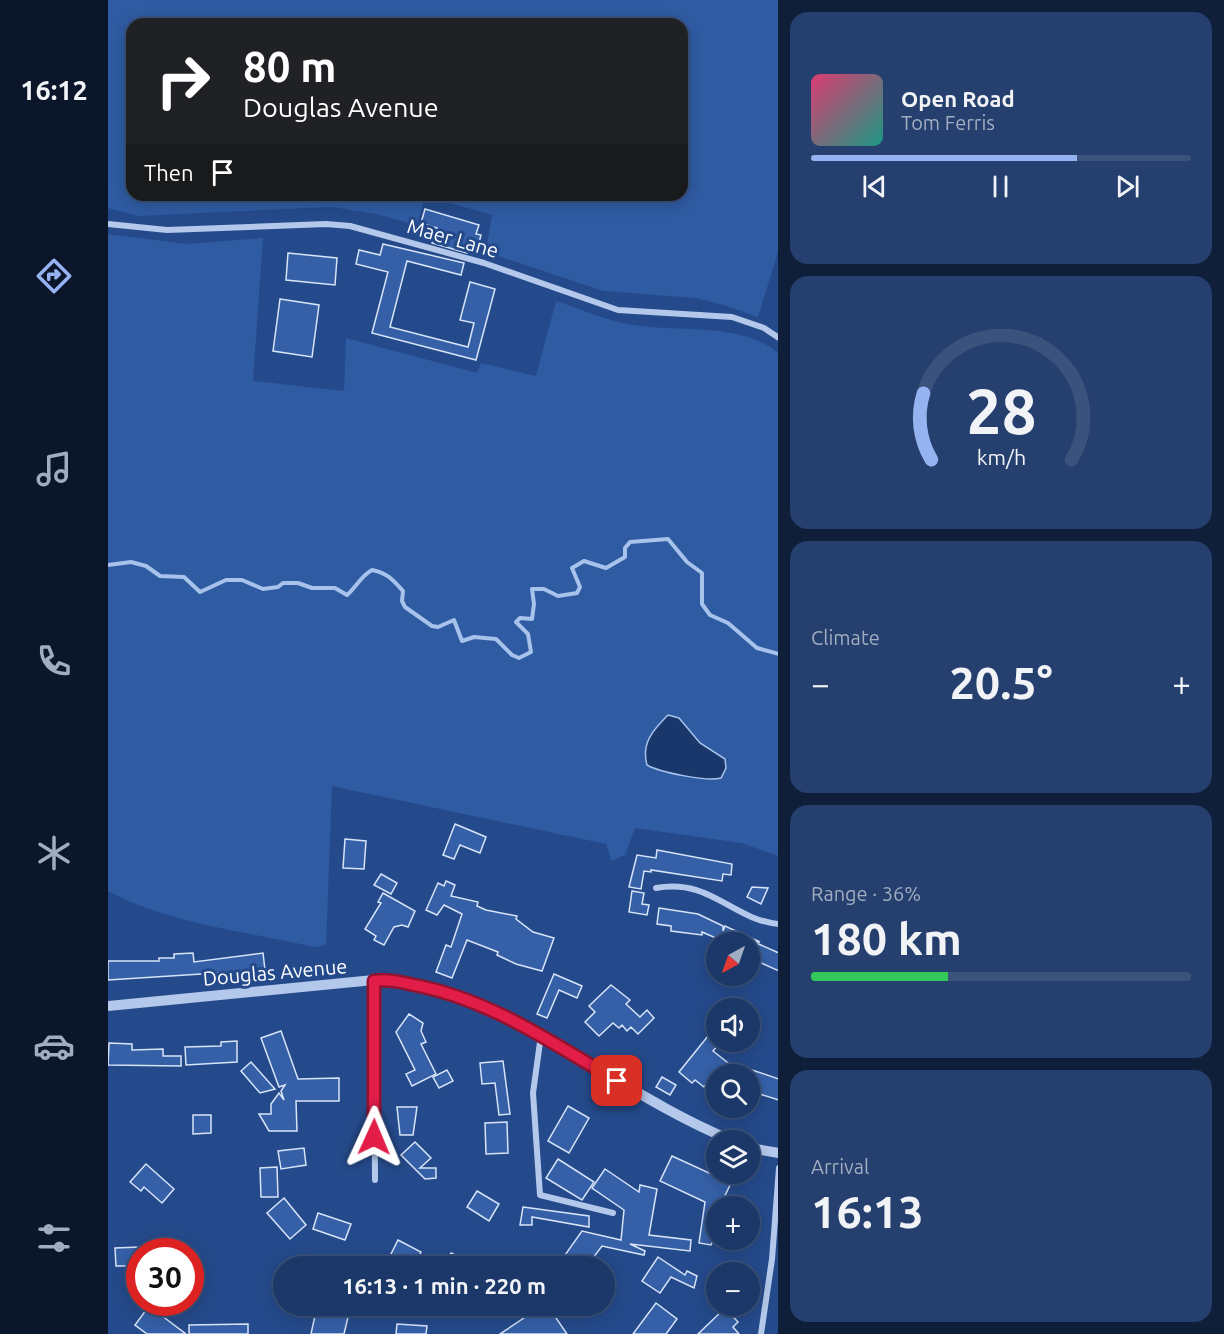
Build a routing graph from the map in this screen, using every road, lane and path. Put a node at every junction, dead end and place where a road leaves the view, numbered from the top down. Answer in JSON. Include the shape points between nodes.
{"nodes":[{"id":1,"x":108,"y":224,"type":"edge"},
{"id":2,"x":778,"y":338,"type":"edge"},
{"id":3,"x":656,"y":888,"type":"dead end"},
{"id":4,"x":778,"y":924,"type":"edge"},
{"id":5,"x":374,"y":981,"type":"junction"},
{"id":6,"x":108,"y":1006,"type":"edge"},
{"id":7,"x":541,"y":1035,"type":"junction"},
{"id":8,"x":711,"y":1130,"type":"edge"},
{"id":9,"x":760,"y":1150,"type":"edge"},
{"id":10,"x":778,"y":1153,"type":"edge"},
{"id":11,"x":778,"y":1168,"type":"edge"},
{"id":12,"x":375,"y":1180,"type":"dead end"},
{"id":13,"x":613,"y":1213,"type":"dead end"},
{"id":14,"x":761,"y":1334,"type":"edge"}],
"edges":[{"from":1,"to":2,"type":"street","name":"Maer Lane","via":[[167,231],[350,226],[484,263],[606,307],[630,312],[724,316],[749,322]]},
{"from":3,"to":4,"type":"street","via":[[687,886],[758,919]]},
{"from":5,"to":6,"type":"street","name":"Douglas Avenue"},
{"from":5,"to":7,"type":"street","name":"Douglas Avenue","via":[[384,979],[425,987],[466,1000]]},
{"from":5,"to":12,"type":"street"},
{"from":7,"to":8,"type":"street","name":"Douglas Avenue","via":[[636,1092]]},
{"from":7,"to":13,"type":"street","via":[[533,1093],[540,1195]]},
{"from":9,"to":10,"type":"street"},
{"from":11,"to":14,"type":"street","via":[[771,1271]]}]}
